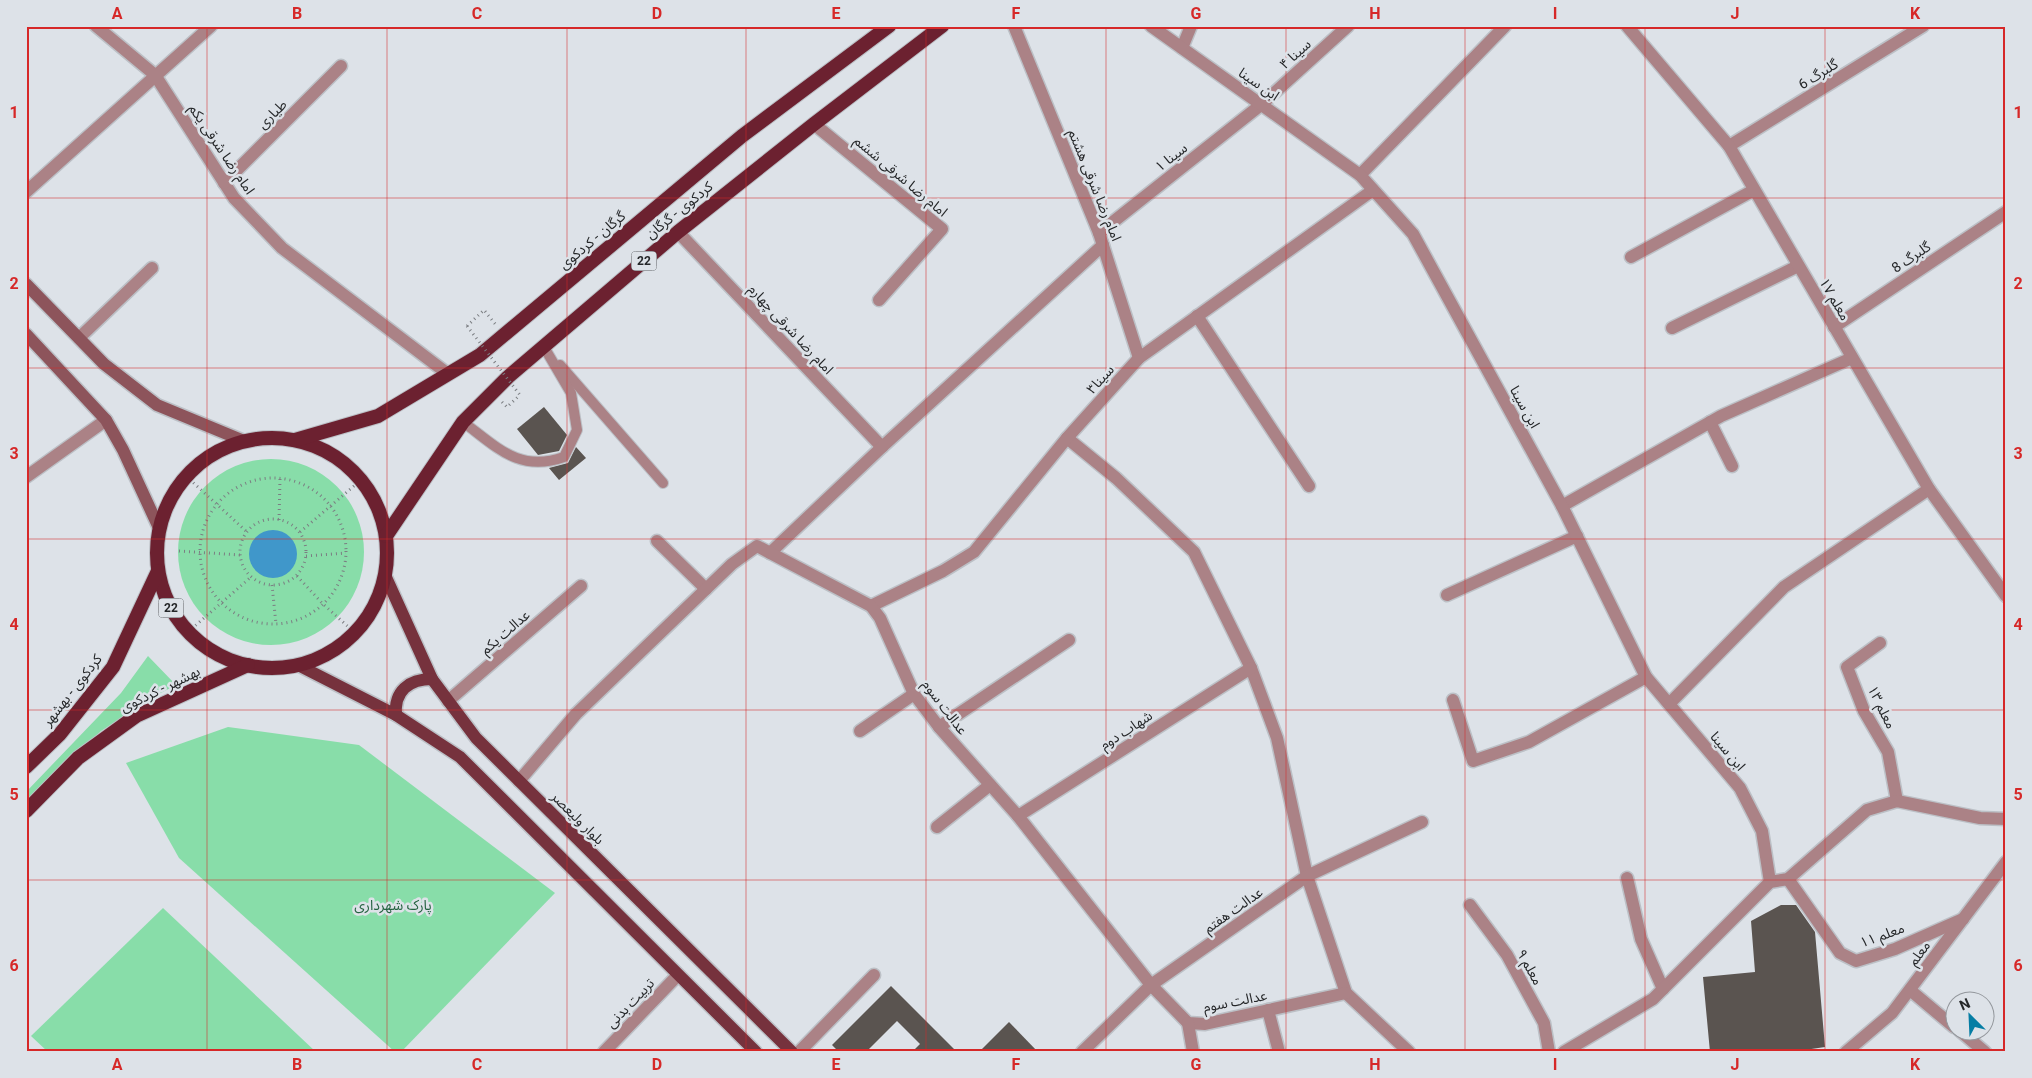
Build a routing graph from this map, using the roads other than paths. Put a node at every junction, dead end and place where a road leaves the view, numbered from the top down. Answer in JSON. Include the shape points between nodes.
{"nodes":[{"id":1,"x":96,"y":26,"type":"edge"},
{"id":2,"x":211,"y":26,"type":"edge"},
{"id":3,"x":889,"y":26,"type":"edge"},
{"id":4,"x":942,"y":26,"type":"edge"},
{"id":5,"x":1014,"y":26,"type":"edge"},
{"id":6,"x":1152,"y":26,"type":"edge"},
{"id":7,"x":1191,"y":26,"type":"edge"},
{"id":8,"x":1348,"y":26,"type":"edge"},
{"id":9,"x":1504,"y":26,"type":"edge"},
{"id":10,"x":1627,"y":26,"type":"edge"},
{"id":11,"x":1923,"y":26,"type":"edge"},
{"id":12,"x":1182,"y":48,"type":"junction"},
{"id":13,"x":340,"y":66,"type":"dead end"},
{"id":14,"x":155,"y":76,"type":"junction"},
{"id":15,"x":1262,"y":104,"type":"junction"},
{"id":16,"x":814,"y":124,"type":"junction"},
{"id":17,"x":1729,"y":146,"type":"junction"},
{"id":18,"x":1360,"y":175,"type":"junction"},
{"id":19,"x":224,"y":183,"type":"junction"},
{"id":20,"x":1374,"y":190,"type":"junction"},
{"id":21,"x":1754,"y":190,"type":"junction"},
{"id":22,"x":26,"y":192,"type":"edge"},
{"id":23,"x":2006,"y":212,"type":"edge"},
{"id":24,"x":678,"y":232,"type":"junction"},
{"id":25,"x":1101,"y":239,"type":"junction"},
{"id":26,"x":1631,"y":257,"type":"dead end"},
{"id":27,"x":1798,"y":266,"type":"junction"},
{"id":28,"x":152,"y":268,"type":"dead end"},
{"id":29,"x":26,"y":284,"type":"edge"},
{"id":30,"x":879,"y":300,"type":"dead end"},
{"id":31,"x":1197,"y":316,"type":"junction"},
{"id":32,"x":1834,"y":327,"type":"junction"},
{"id":33,"x":1672,"y":328,"type":"dead end"},
{"id":34,"x":26,"y":334,"type":"edge"},
{"id":35,"x":79,"y":338,"type":"junction"},
{"id":36,"x":544,"y":347,"type":"junction"},
{"id":37,"x":1139,"y":358,"type":"junction"},
{"id":38,"x":1852,"y":358,"type":"junction"},
{"id":39,"x":448,"y":374,"type":"junction"},
{"id":40,"x":106,"y":420,"type":"junction"},
{"id":41,"x":463,"y":422,"type":"junction"},
{"id":42,"x":1710,"y":422,"type":"junction"},
{"id":43,"x":1067,"y":438,"type":"junction"},
{"id":44,"x":295,"y":440,"type":"junction"},
{"id":45,"x":244,"y":441,"type":"junction"},
{"id":46,"x":882,"y":447,"type":"junction"},
{"id":47,"x":1732,"y":466,"type":"dead end"},
{"id":48,"x":26,"y":477,"type":"edge"},
{"id":49,"x":664,"y":482,"type":"dead end"},
{"id":50,"x":1309,"y":486,"type":"dead end"},
{"id":51,"x":1929,"y":489,"type":"junction"},
{"id":52,"x":1562,"y":506,"type":"junction"},
{"id":53,"x":159,"y":528,"type":"junction"},
{"id":54,"x":386,"y":536,"type":"junction"},
{"id":55,"x":1577,"y":536,"type":"junction"},
{"id":56,"x":657,"y":541,"type":"dead end"},
{"id":57,"x":770,"y":554,"type":"junction"},
{"id":58,"x":158,"y":571,"type":"junction"},
{"id":59,"x":384,"y":575,"type":"junction"},
{"id":60,"x":581,"y":586,"type":"dead end"},
{"id":61,"x":706,"y":589,"type":"junction"},
{"id":62,"x":1447,"y":594,"type":"dead end"},
{"id":63,"x":2006,"y":596,"type":"edge"},
{"id":64,"x":871,"y":606,"type":"junction"},
{"id":65,"x":1069,"y":640,"type":"dead end"},
{"id":66,"x":1880,"y":643,"type":"dead end"},
{"id":67,"x":248,"y":665,"type":"junction"},
{"id":68,"x":298,"y":665,"type":"junction"},
{"id":69,"x":1251,"y":668,"type":"junction"},
{"id":70,"x":1646,"y":677,"type":"junction"},
{"id":71,"x":432,"y":680,"type":"junction"},
{"id":72,"x":914,"y":694,"type":"junction"},
{"id":73,"x":1453,"y":700,"type":"dead end"},
{"id":74,"x":448,"y":701,"type":"junction"},
{"id":75,"x":1669,"y":704,"type":"junction"},
{"id":76,"x":396,"y":715,"type":"junction"},
{"id":77,"x":939,"y":727,"type":"junction"},
{"id":78,"x":860,"y":731,"type":"dead end"},
{"id":79,"x":26,"y":767,"type":"edge"},
{"id":80,"x":519,"y":781,"type":"junction"},
{"id":81,"x":990,"y":785,"type":"junction"},
{"id":82,"x":1897,"y":801,"type":"junction"},
{"id":83,"x":26,"y":811,"type":"edge"},
{"id":84,"x":1018,"y":816,"type":"junction"},
{"id":85,"x":2006,"y":819,"type":"edge"},
{"id":86,"x":1422,"y":822,"type":"dead end"},
{"id":87,"x":938,"y":827,"type":"dead end"},
{"id":88,"x":2006,"y":862,"type":"edge"},
{"id":89,"x":1307,"y":876,"type":"junction"},
{"id":90,"x":1627,"y":878,"type":"dead end"},
{"id":91,"x":1788,"y":879,"type":"junction"},
{"id":92,"x":1770,"y":882,"type":"junction"},
{"id":93,"x":1470,"y":905,"type":"dead end"},
{"id":94,"x":1963,"y":919,"type":"junction"},
{"id":95,"x":678,"y":975,"type":"junction"},
{"id":96,"x":874,"y":975,"type":"dead end"},
{"id":97,"x":1151,"y":985,"type":"junction"},
{"id":98,"x":1664,"y":989,"type":"junction"},
{"id":99,"x":1910,"y":990,"type":"junction"},
{"id":100,"x":1346,"y":993,"type":"junction"},
{"id":101,"x":1268,"y":1010,"type":"junction"},
{"id":102,"x":1944,"y":1019,"type":"edge"},
{"id":103,"x":1188,"y":1023,"type":"junction"},
{"id":104,"x":1971,"y":1040,"type":"edge"},
{"id":105,"x":755,"y":1051,"type":"edge"},
{"id":106,"x":604,"y":1052,"type":"edge"},
{"id":107,"x":792,"y":1052,"type":"edge"},
{"id":108,"x":798,"y":1052,"type":"edge"},
{"id":109,"x":1082,"y":1052,"type":"edge"},
{"id":110,"x":1193,"y":1052,"type":"edge"},
{"id":111,"x":1280,"y":1052,"type":"edge"},
{"id":112,"x":1409,"y":1052,"type":"edge"},
{"id":113,"x":1549,"y":1052,"type":"edge"},
{"id":114,"x":1564,"y":1052,"type":"edge"},
{"id":115,"x":1846,"y":1052,"type":"edge"},
{"id":116,"x":1985,"y":1052,"type":"edge"}],
"edges":[{"from":1,"to":14,"type":"street","name":"امام رضا شرقی یکم"},
{"from":2,"to":14,"type":"street"},
{"from":3,"to":39,"type":"highway","name":"گرگان - کردکوی","number":"22","via":[[742,136],[480,355]]},
{"from":4,"to":16,"type":"highway","name":"کردکوی - گرگان","number":"22"},
{"from":5,"to":25,"type":"street","name":"امام رضا شرقی هشتم"},
{"from":6,"to":12,"type":"street","name":"ابن سینا"},
{"from":7,"to":12,"type":"street"},
{"from":8,"to":15,"type":"street","name":"سینا ۴"},
{"from":9,"to":18,"type":"street"},
{"from":10,"to":17,"type":"street","name":"معلم ۱۷"},
{"from":11,"to":17,"type":"street","name":"گلبرگ 6"},
{"from":12,"to":15,"type":"street","name":"ابن سینا"},
{"from":13,"to":19,"type":"street","name":"طیاری"},
{"from":14,"to":19,"type":"street","name":"امام رضا شرقی یکم"},
{"from":14,"to":22,"type":"street"},
{"from":15,"to":18,"type":"street","name":"ابن سینا"},
{"from":15,"to":25,"type":"street","name":"سینا ۱"},
{"from":16,"to":24,"type":"highway","name":"کردکوی - گرگان","number":"22"},
{"from":16,"to":30,"type":"street","name":"امام رضا شرقی ششم","via":[[942,229]]},
{"from":17,"to":21,"type":"street","name":"معلم ۱۷"},
{"from":18,"to":20,"type":"street","name":"ابن سینا"},
{"from":19,"to":39,"type":"street","name":"امام رضا شرقی یکم","via":[[234,198],[282,248]]},
{"from":20,"to":31,"type":"street","name":"سینا۳"},
{"from":20,"to":52,"type":"street","name":"ابن سینا","via":[[1413,234]]},
{"from":21,"to":26,"type":"street"},
{"from":21,"to":27,"type":"street","name":"معلم ۱۷"},
{"from":23,"to":32,"type":"street","name":"گلبرگ 8"},
{"from":24,"to":36,"type":"highway","name":"کردکوی - گرگان","number":"22"},
{"from":24,"to":46,"type":"street","name":"امام رضا شرقی چهارم"},
{"from":25,"to":37,"type":"street","name":"امام رضا شرقی هشتم"},
{"from":25,"to":46,"type":"street","name":"سینا ۱"},
{"from":27,"to":32,"type":"street","name":"معلم ۱۷"},
{"from":27,"to":33,"type":"street"},
{"from":28,"to":35,"type":"street"},
{"from":29,"to":35,"type":"main road"},
{"from":31,"to":37,"type":"street","name":"سینا۳"},
{"from":31,"to":50,"type":"street"},
{"from":32,"to":38,"type":"street","name":"معلم ۱۷"},
{"from":34,"to":40,"type":"main road"},
{"from":35,"to":45,"type":"main road","via":[[104,364],[156,405]]},
{"from":36,"to":41,"type":"highway","name":"کردکوی - گرگان","number":"22"},
{"from":36,"to":41,"type":"lane","via":[[571,393],[577,430],[564,457],[535,463],[510,457]]},
{"from":36,"to":49,"type":"lane"},
{"from":37,"to":43,"type":"street","name":"سینا۳"},
{"from":38,"to":42,"type":"street"},
{"from":38,"to":51,"type":"street","name":"معلم ۱۷"},
{"from":39,"to":44,"type":"highway","name":"گرگان - کردکوی","number":"22","via":[[378,416]]},
{"from":40,"to":48,"type":"street"},
{"from":40,"to":53,"type":"main road"},
{"from":41,"to":54,"type":"highway","name":"کردکوی - گرگان","number":"22"},
{"from":42,"to":47,"type":"street"},
{"from":42,"to":52,"type":"street"},
{"from":43,"to":64,"type":"street","name":"سینا۳","via":[[974,552],[942,572]]},
{"from":43,"to":69,"type":"street","via":[[1116,478],[1194,552]]},
{"from":44,"to":45,"type":"highway","number":"22","via":[[261,438]]},
{"from":44,"to":54,"type":"highway","number":"22","via":[[332,454],[361,480],[378,510]]},
{"from":45,"to":53,"type":"highway","number":"22","via":[[222,449],[186,476],[170,501]]},
{"from":46,"to":57,"type":"street","name":"سینا ۱"},
{"from":51,"to":63,"type":"street","name":"معلم ۱۷"},
{"from":51,"to":75,"type":"street","via":[[1784,587]]},
{"from":52,"to":55,"type":"street","name":"ابن سینا"},
{"from":53,"to":58,"type":"highway","number":"22"},
{"from":54,"to":59,"type":"highway","number":"22"},
{"from":55,"to":62,"type":"street"},
{"from":55,"to":70,"type":"street","name":"ابن سینا"},
{"from":56,"to":61,"type":"street"},
{"from":57,"to":61,"type":"street","via":[[757,546]]},
{"from":57,"to":64,"type":"street"},
{"from":58,"to":67,"type":"highway","number":"22","via":[[167,600],[188,632],[205,647]]},
{"from":58,"to":79,"type":"highway","name":"کردکوی - بهشهر","number":"22","via":[[113,667],[60,734]]},
{"from":59,"to":68,"type":"highway","number":"22","via":[[378,596],[354,632],[338,647]]},
{"from":59,"to":71,"type":"main road","name":"بلوار ولیعصر"},
{"from":60,"to":74,"type":"street","name":"عدالت یکم"},
{"from":61,"to":80,"type":"street","via":[[576,714]]},
{"from":64,"to":72,"type":"street","name":"عدالت سوم","via":[[880,618]]},
{"from":65,"to":77,"type":"street"},
{"from":66,"to":82,"type":"street","name":"معلم ۱۳","via":[[1847,667],[1864,711],[1888,752]]},
{"from":67,"to":68,"type":"highway","number":"22"},
{"from":67,"to":83,"type":"highway","name":"بهشهر - کردکوی","number":"22","via":[[136,716],[78,758]]},
{"from":68,"to":76,"type":"main road"},
{"from":69,"to":84,"type":"street","name":"شهاب دوم"},
{"from":69,"to":89,"type":"street","via":[[1277,738]]},
{"from":70,"to":73,"type":"street","via":[[1529,742],[1473,760]]},
{"from":70,"to":75,"type":"street","name":"ابن سینا"},
{"from":71,"to":74,"type":"main road","name":"بلوار ولیعصر"},
{"from":71,"to":76,"type":"main road","via":[[412,682],[404,688],[398,696]]},
{"from":72,"to":77,"type":"street","name":"عدالت سوم"},
{"from":72,"to":78,"type":"street"},
{"from":74,"to":80,"type":"main road","name":"بلوار ولیعصر","via":[[476,738]]},
{"from":75,"to":92,"type":"street","name":"ابن سینا","via":[[1740,788],[1762,831]]},
{"from":76,"to":95,"type":"main road","via":[[460,757]]},
{"from":77,"to":81,"type":"street","name":"عدالت سوم"},
{"from":80,"to":107,"type":"main road","name":"بلوار ولیعصر"},
{"from":81,"to":84,"type":"street","name":"عدالت سوم"},
{"from":81,"to":87,"type":"street"},
{"from":82,"to":85,"type":"street","via":[[1980,818]]},
{"from":82,"to":91,"type":"street","via":[[1867,810]]},
{"from":84,"to":97,"type":"street","name":"عدالت سوم"},
{"from":86,"to":89,"type":"street","name":"عدالت هفتم"},
{"from":88,"to":94,"type":"street","name":"معلم"},
{"from":89,"to":97,"type":"street","name":"عدالت هفتم"},
{"from":89,"to":100,"type":"street"},
{"from":90,"to":98,"type":"street","via":[[1641,939]]},
{"from":91,"to":92,"type":"street"},
{"from":91,"to":94,"type":"street","name":"معلم ۱۱","via":[[1840,953],[1856,961]]},
{"from":92,"to":98,"type":"street"},
{"from":93,"to":113,"type":"street","name":"معلم ۹","via":[[1507,955],[1544,1023]]},
{"from":94,"to":99,"type":"street","name":"معلم"},
{"from":95,"to":105,"type":"main road"},
{"from":95,"to":106,"type":"street","name":"تربیت بدنی"},
{"from":96,"to":108,"type":"street"},
{"from":97,"to":103,"type":"street","name":"عدالت سوم"},
{"from":97,"to":109,"type":"street","name":"عدالت هفتم"},
{"from":98,"to":114,"type":"street","via":[[1653,1000]]},
{"from":99,"to":102,"type":"street"},
{"from":99,"to":115,"type":"street","name":"معلم","via":[[1892,1013]]},
{"from":100,"to":101,"type":"street","name":"عدالت سوم"},
{"from":100,"to":112,"type":"street"},
{"from":101,"to":103,"type":"street","name":"عدالت سوم","via":[[1205,1024]]},
{"from":101,"to":111,"type":"street"},
{"from":103,"to":110,"type":"street"},
{"from":104,"to":116,"type":"street"}]}
